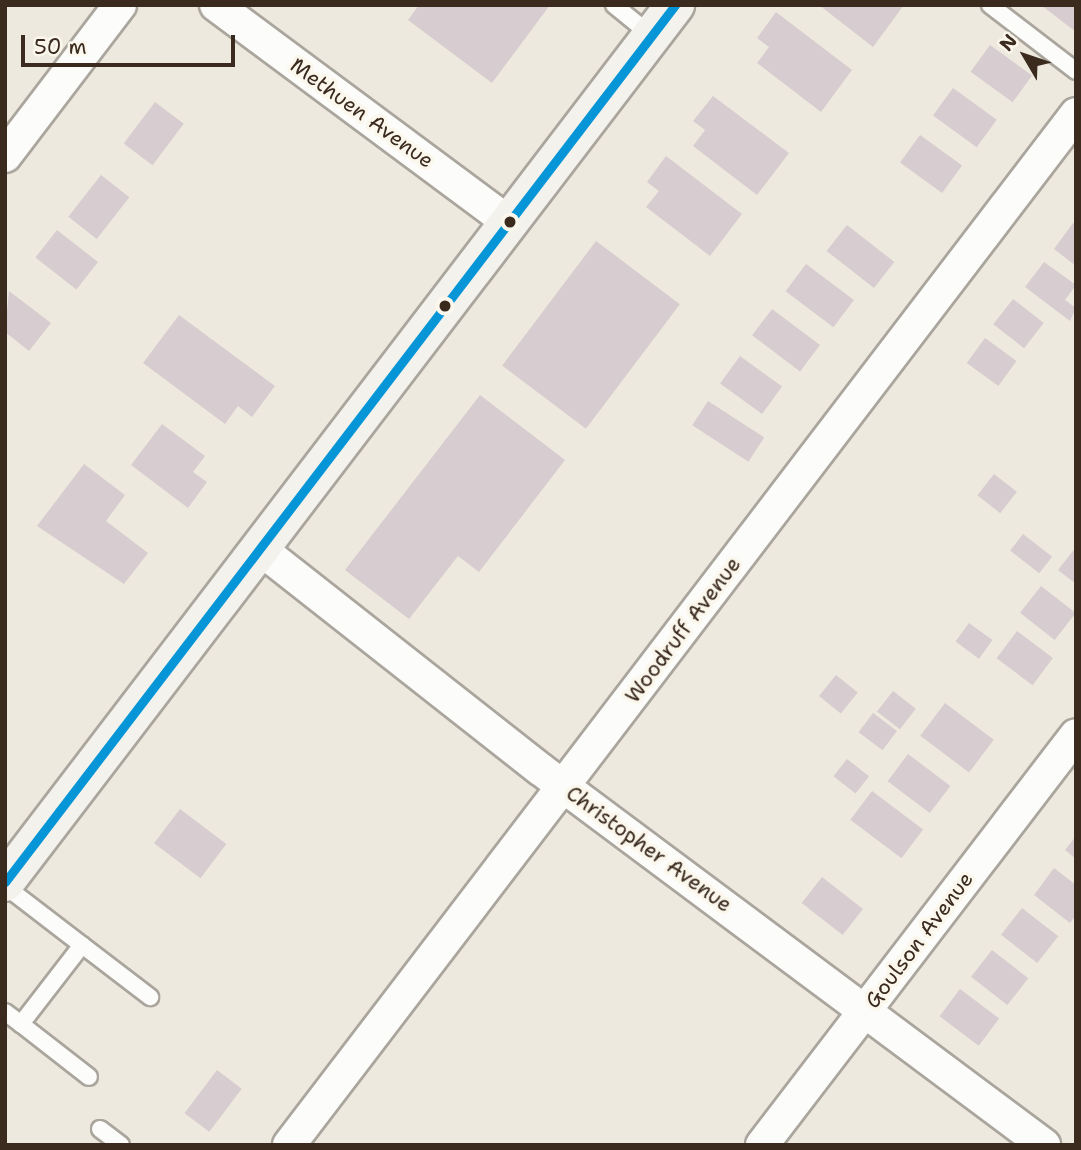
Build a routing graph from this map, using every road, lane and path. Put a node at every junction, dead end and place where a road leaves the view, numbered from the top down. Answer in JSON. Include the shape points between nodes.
{"nodes":[{"id":1,"x":120,"y":5,"type":"edge"},
{"id":2,"x":216,"y":5,"type":"edge"},
{"id":3,"x":614,"y":5,"type":"edge"},
{"id":4,"x":676,"y":5,"type":"edge"},
{"id":5,"x":990,"y":5,"type":"edge"},
{"id":6,"x":652,"y":36,"type":"junction"},
{"id":7,"x":1076,"y":71,"type":"edge"},
{"id":8,"x":1076,"y":114,"type":"edge"},
{"id":9,"x":5,"y":156,"type":"edge"},
{"id":10,"x":507,"y":221,"type":"junction"},
{"id":11,"x":260,"y":548,"type":"junction"},
{"id":12,"x":1076,"y":735,"type":"edge"},
{"id":13,"x":565,"y":787,"type":"junction"},
{"id":14,"x":5,"y":884,"type":"edge"},
{"id":15,"x":82,"y":945,"type":"junction"},
{"id":16,"x":150,"y":997,"type":"dead end"},
{"id":17,"x":866,"y":1009,"type":"junction"},
{"id":18,"x":5,"y":1012,"type":"edge"},
{"id":19,"x":21,"y":1024,"type":"junction"},
{"id":20,"x":89,"y":1077,"type":"dead end"},
{"id":21,"x":100,"y":1129,"type":"dead end"},
{"id":22,"x":121,"y":1145,"type":"edge"},
{"id":23,"x":289,"y":1145,"type":"edge"},
{"id":24,"x":762,"y":1145,"type":"edge"},
{"id":25,"x":1044,"y":1145,"type":"edge"}],
"edges":[{"from":1,"to":9,"type":"street"},
{"from":2,"to":10,"type":"street","name":"Methuen Avenue"},
{"from":3,"to":6,"type":"lane"},
{"from":4,"to":6,"type":"main road"},
{"from":5,"to":7,"type":"lane"},
{"from":6,"to":10,"type":"main road"},
{"from":8,"to":13,"type":"street","name":"Woodruff Avenue"},
{"from":10,"to":11,"type":"main road"},
{"from":11,"to":13,"type":"street","name":"Christopher Avenue"},
{"from":11,"to":14,"type":"main road"},
{"from":12,"to":17,"type":"street","name":"Goulson Avenue"},
{"from":13,"to":17,"type":"street","name":"Christopher Avenue"},
{"from":13,"to":23,"type":"street","name":"Woodruff Avenue"},
{"from":14,"to":15,"type":"lane"},
{"from":15,"to":16,"type":"lane"},
{"from":15,"to":19,"type":"lane"},
{"from":17,"to":24,"type":"street","name":"Goulson Avenue"},
{"from":17,"to":25,"type":"street","name":"Christopher Avenue"},
{"from":18,"to":19,"type":"lane"},
{"from":19,"to":20,"type":"lane"},
{"from":21,"to":22,"type":"lane"}]}
